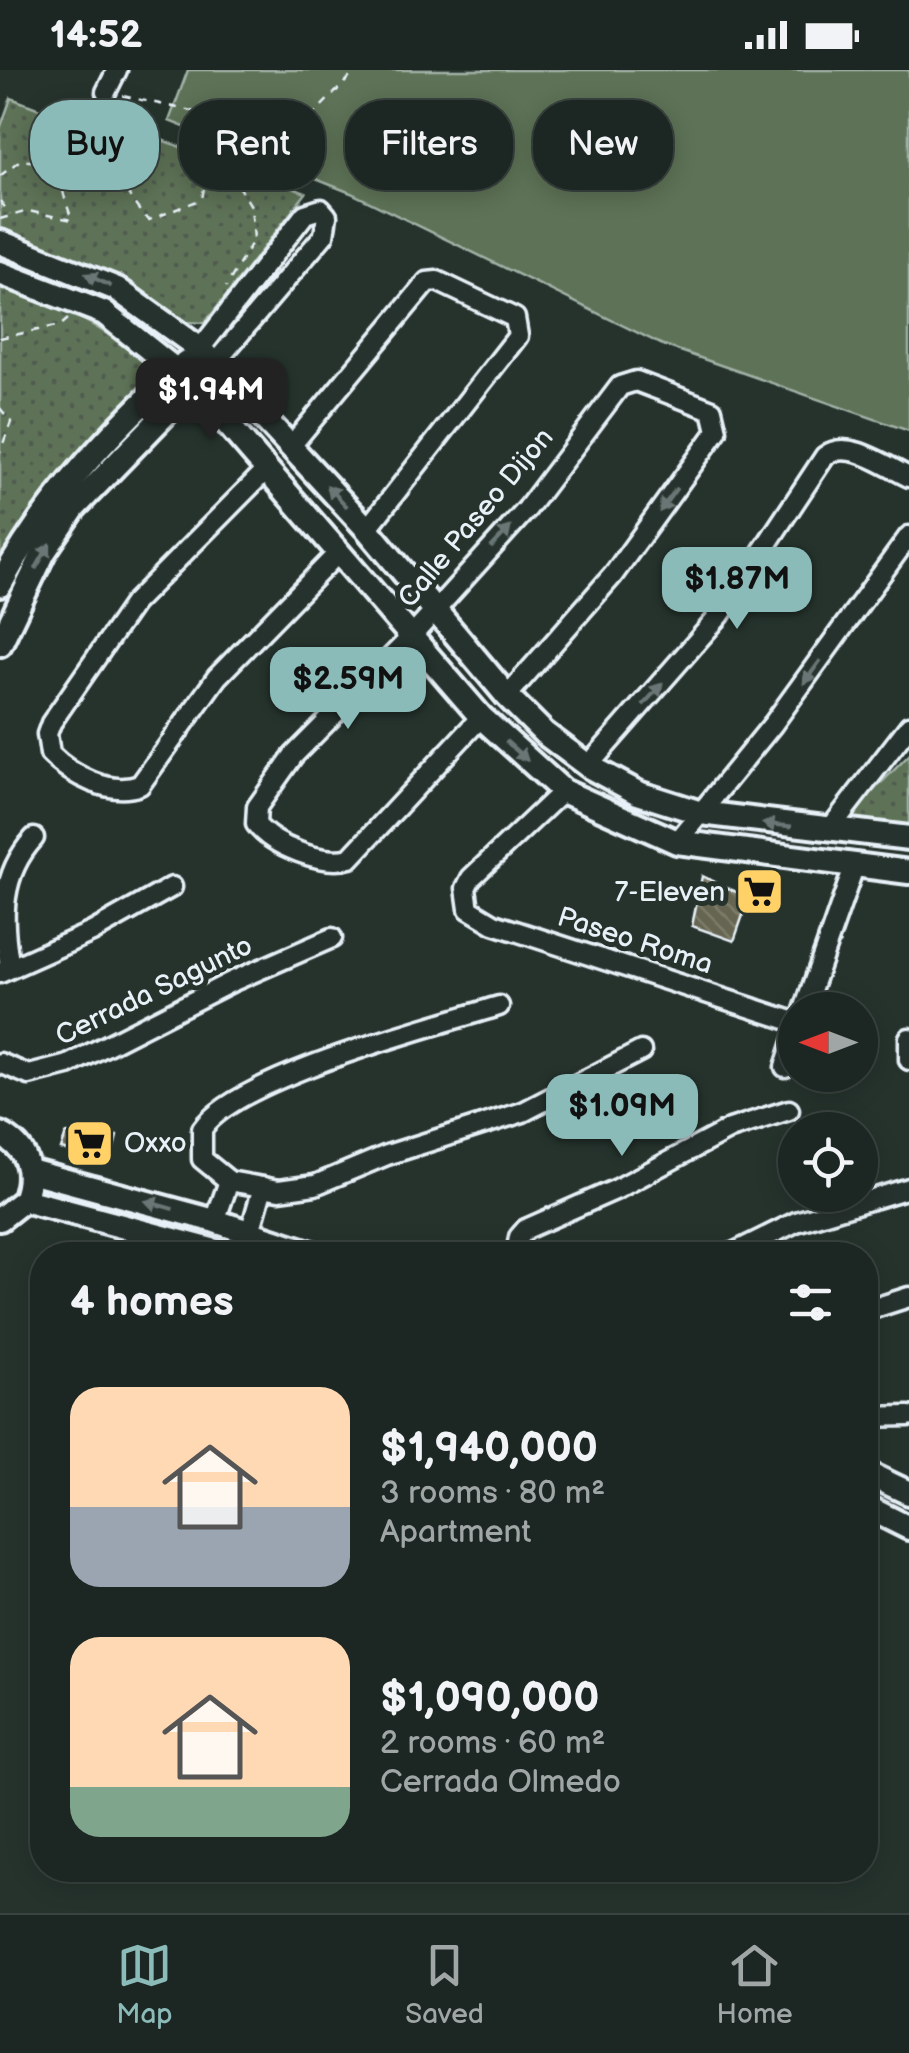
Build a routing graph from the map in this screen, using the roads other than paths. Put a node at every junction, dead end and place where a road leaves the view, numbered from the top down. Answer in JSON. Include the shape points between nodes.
{"nodes":[{"id":1,"x":117,"y":70,"type":"edge"},
{"id":2,"x":106,"y":92,"type":"road end"},
{"id":3,"x":0,"y":242,"type":"edge"},
{"id":4,"x":0,"y":273,"type":"edge"},
{"id":5,"x":207,"y":356,"type":"junction"},
{"id":6,"x":185,"y":377,"type":"junction"},
{"id":7,"x":290,"y":447,"type":"junction"},
{"id":8,"x":267,"y":468,"type":"junction"},
{"id":9,"x":909,"y":477,"type":"edge"},
{"id":10,"x":368,"y":529,"type":"junction"},
{"id":11,"x":909,"y":536,"type":"edge"},
{"id":12,"x":340,"y":551,"type":"junction"},
{"id":13,"x":0,"y":584,"type":"edge"},
{"id":14,"x":435,"y":609,"type":"junction"},
{"id":15,"x":412,"y":636,"type":"junction"},
{"id":16,"x":0,"y":644,"type":"edge"},
{"id":17,"x":507,"y":696,"type":"junction"},
{"id":18,"x":481,"y":717,"type":"junction"},
{"id":19,"x":909,"y":726,"type":"edge"},
{"id":20,"x":588,"y":766,"type":"junction"},
{"id":21,"x":562,"y":791,"type":"junction"},
{"id":22,"x":701,"y":814,"type":"junction"},
{"id":23,"x":829,"y":830,"type":"junction"},
{"id":24,"x":34,"y":838,"type":"dead end"},
{"id":25,"x":909,"y":838,"type":"edge"},
{"id":26,"x":677,"y":842,"type":"junction"},
{"id":27,"x":854,"y":867,"type":"junction"},
{"id":28,"x":909,"y":872,"type":"edge"},
{"id":29,"x":172,"y":887,"type":"dead end"},
{"id":30,"x":332,"y":938,"type":"dead end"},
{"id":31,"x":5,"y":970,"type":"edge"},
{"id":32,"x":810,"y":992,"type":"edge"},
{"id":33,"x":499,"y":1006,"type":"dead end"},
{"id":34,"x":778,"y":1016,"type":"edge"},
{"id":35,"x":641,"y":1052,"type":"dead end"},
{"id":36,"x":0,"y":1063,"type":"edge"},
{"id":37,"x":789,"y":1110,"type":"dead end"},
{"id":38,"x":0,"y":1134,"type":"edge"},
{"id":39,"x":30,"y":1172,"type":"junction"},
{"id":40,"x":246,"y":1184,"type":"junction"},
{"id":41,"x":909,"y":1188,"type":"edge"},
{"id":42,"x":24,"y":1200,"type":"junction"},
{"id":43,"x":0,"y":1219,"type":"edge"},
{"id":44,"x":215,"y":1221,"type":"junction"},
{"id":45,"x":250,"y":1232,"type":"junction"},
{"id":46,"x":181,"y":1242,"type":"edge"},
{"id":47,"x":280,"y":1242,"type":"edge"},
{"id":48,"x":519,"y":1242,"type":"edge"},
{"id":49,"x":755,"y":1242,"type":"edge"},
{"id":50,"x":909,"y":1297,"type":"edge"},
{"id":51,"x":878,"y":1307,"type":"edge"},
{"id":52,"x":909,"y":1416,"type":"edge"},
{"id":53,"x":878,"y":1417,"type":"edge"},
{"id":54,"x":878,"y":1478,"type":"edge"},
{"id":55,"x":909,"y":1493,"type":"edge"},
{"id":56,"x":878,"y":1512,"type":"edge"},
{"id":57,"x":909,"y":1528,"type":"edge"}],
"edges":[{"from":1,"to":2,"type":"street"},
{"from":5,"to":3,"type":"street","one_way":true,"via":[[117,289]]},
{"from":4,"to":6,"type":"street","via":[[104,313]]},
{"from":5,"to":5,"type":"street","via":[[233,307],[306,214],[321,209],[327,216],[324,234]]},
{"from":5,"to":6,"type":"street"},
{"from":5,"to":7,"type":"street"},
{"from":6,"to":8,"type":"street"},
{"from":6,"to":13,"type":"street","via":[[125,419],[26,536]]},
{"from":16,"to":6,"type":"street","one_way":true,"via":[[44,552],[74,508]]},
{"from":10,"to":7,"type":"street","one_way":true},
{"from":7,"to":10,"type":"street","via":[[426,282],[438,281],[515,318],[518,336]]},
{"from":8,"to":12,"type":"street"},
{"from":8,"to":12,"type":"street","via":[[134,603],[51,722],[46,746],[57,761],[121,789],[140,785],[217,677]]},
{"from":20,"to":9,"type":"street","one_way":true,"via":[[720,615],[834,449]]},
{"from":10,"to":14,"type":"street"},
{"from":11,"to":22,"type":"street","one_way":true},
{"from":12,"to":15,"type":"street"},
{"from":14,"to":15,"type":"street","name":"Calle Paseo Dijon"},
{"from":14,"to":17,"type":"street"},
{"from":14,"to":17,"type":"street","name":"Calle Paseo Dijon","one_way":true,"via":[[527,509],[626,382],[712,410],[717,432],[613,576]]},
{"from":15,"to":18,"type":"street"},
{"from":15,"to":18,"type":"street","name":"Calle Paseo Dijon","via":[[292,756],[256,808],[256,824],[270,838],[327,860],[350,858]]},
{"from":17,"to":20,"type":"street"},
{"from":18,"to":21,"type":"street","one_way":true},
{"from":19,"to":23,"type":"street"},
{"from":20,"to":22,"type":"street","via":[[638,793]]},
{"from":21,"to":26,"type":"street"},
{"from":21,"to":34,"type":"street","name":"Paseo Roma","via":[[471,878],[469,909],[494,924]]},
{"from":23,"to":22,"type":"street","one_way":true},
{"from":22,"to":26,"type":"street"},
{"from":23,"to":25,"type":"street"},
{"from":24,"to":31,"type":"street","via":[[12,864],[6,884]]},
{"from":26,"to":27,"type":"street"},
{"from":27,"to":28,"type":"street"},
{"from":27,"to":32,"type":"street"},
{"from":29,"to":31,"type":"street"},
{"from":30,"to":36,"type":"street","name":"Cerrada Sagunto","via":[[68,1065],[29,1075]]},
{"from":33,"to":40,"type":"street","via":[[336,1056],[222,1107],[202,1129],[199,1143],[211,1170]]},
{"from":35,"to":40,"type":"street","via":[[523,1112],[387,1154],[316,1184]]},
{"from":37,"to":48,"type":"street","via":[[730,1129],[526,1229]]},
{"from":38,"to":39,"type":"street","via":[[24,1154]]},
{"from":39,"to":42,"type":"street"},
{"from":44,"to":39,"type":"street","one_way":true},
{"from":40,"to":44,"type":"street"},
{"from":40,"to":45,"type":"street"},
{"from":41,"to":49,"type":"street","via":[[796,1222]]},
{"from":42,"to":43,"type":"street"},
{"from":42,"to":46,"type":"street"},
{"from":44,"to":45,"type":"street"},
{"from":45,"to":47,"type":"street"},
{"from":50,"to":51,"type":"street"},
{"from":52,"to":53,"type":"street"},
{"from":54,"to":55,"type":"street"},
{"from":56,"to":57,"type":"street"}]}
